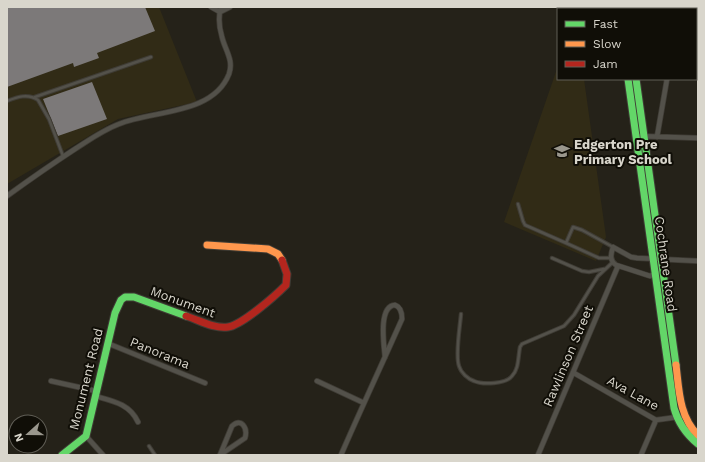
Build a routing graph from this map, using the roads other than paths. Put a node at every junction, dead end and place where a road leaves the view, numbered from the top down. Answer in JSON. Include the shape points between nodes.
{"nodes":[{"id":1,"x":211,"y":7,"type":"edge"},
{"id":2,"x":230,"y":7,"type":"edge"},
{"id":3,"x":220,"y":10,"type":"edge"},
{"id":4,"x":151,"y":57,"type":"dead end"},
{"id":5,"x":628,"y":80,"type":"edge"},
{"id":6,"x":636,"y":80,"type":"edge"},
{"id":7,"x":667,"y":80,"type":"edge"},
{"id":8,"x":35,"y":98,"type":"junction"},
{"id":9,"x":7,"y":101,"type":"edge"},
{"id":10,"x":636,"y":136,"type":"junction"},
{"id":11,"x":644,"y":136,"type":"junction"},
{"id":12,"x":656,"y":137,"type":"junction"},
{"id":13,"x":698,"y":138,"type":"edge"},
{"id":14,"x":63,"y":157,"type":"junction"},
{"id":15,"x":7,"y":196,"type":"edge"},
{"id":16,"x":518,"y":204,"type":"dead end"},
{"id":17,"x":566,"y":244,"type":"junction"},
{"id":18,"x":207,"y":245,"type":"dead end"},
{"id":19,"x":613,"y":247,"type":"junction"},
{"id":20,"x":552,"y":258,"type":"dead end"},
{"id":21,"x":657,"y":259,"type":"junction"},
{"id":22,"x":612,"y":260,"type":"junction"},
{"id":23,"x":698,"y":261,"type":"edge"},
{"id":24,"x":618,"y":266,"type":"junction"},
{"id":25,"x":604,"y":269,"type":"junction"},
{"id":26,"x":663,"y":270,"type":"junction"},
{"id":27,"x":656,"y":274,"type":"junction"},
{"id":28,"x":121,"y":300,"type":"joint"},
{"id":29,"x":461,"y":314,"type":"dead end"},
{"id":30,"x":107,"y":343,"type":"junction"},
{"id":31,"x":385,"y":357,"type":"junction"},
{"id":32,"x":574,"y":373,"type":"junction"},
{"id":33,"x":51,"y":381,"type":"dead end"},
{"id":34,"x":317,"y":381,"type":"dead end"},
{"id":35,"x":205,"y":383,"type":"dead end"},
{"id":36,"x":96,"y":393,"type":"junction"},
{"id":37,"x":364,"y":403,"type":"junction"},
{"id":38,"x":685,"y":416,"type":"junction"},
{"id":39,"x":677,"y":417,"type":"junction"},
{"id":40,"x":656,"y":420,"type":"junction"},
{"id":41,"x":138,"y":422,"type":"dead end"},
{"id":42,"x":698,"y":435,"type":"edge"},
{"id":43,"x":86,"y":436,"type":"junction"},
{"id":44,"x":697,"y":444,"type":"edge"},
{"id":45,"x":149,"y":446,"type":"dead end"},
{"id":46,"x":62,"y":455,"type":"edge"},
{"id":47,"x":102,"y":455,"type":"edge"},
{"id":48,"x":155,"y":455,"type":"edge"},
{"id":49,"x":220,"y":455,"type":"edge"},
{"id":50,"x":342,"y":455,"type":"edge"},
{"id":51,"x":538,"y":455,"type":"edge"},
{"id":52,"x":641,"y":455,"type":"edge"}],
"edges":[{"from":1,"to":3,"type":"street"},
{"from":2,"to":3,"type":"street"},
{"from":3,"to":14,"type":"street","via":[[221,36],[231,68],[224,84],[210,97],[183,109],[118,124]]},
{"from":4,"to":8,"type":"lane"},
{"from":5,"to":10,"type":"street","name":"Cochrane Road"},
{"from":6,"to":11,"type":"street","name":"Cochrane Road"},
{"from":7,"to":12,"type":"street"},
{"from":8,"to":9,"type":"lane","via":[[19,96]]},
{"from":8,"to":14,"type":"lane","via":[[41,103],[49,119]]},
{"from":10,"to":11,"type":"street"},
{"from":10,"to":21,"type":"street","name":"Cochrane Road"},
{"from":11,"to":12,"type":"street"},
{"from":11,"to":21,"type":"street","name":"Cochrane Road"},
{"from":12,"to":13,"type":"street"},
{"from":14,"to":15,"type":"street"},
{"from":16,"to":17,"type":"lane","via":[[525,225]]},
{"from":17,"to":19,"type":"lane","via":[[573,227]]},
{"from":17,"to":22,"type":"lane","via":[[599,258]]},
{"from":18,"to":28,"type":"street","name":"Monument","via":[[274,250],[284,264],[287,274],[286,285],[229,327],[218,327],[134,297],[125,297]]},
{"from":19,"to":21,"type":"street","via":[[635,258]]},
{"from":19,"to":22,"type":"street"},
{"from":20,"to":25,"type":"lane","via":[[582,271]]},
{"from":21,"to":23,"type":"street"},
{"from":21,"to":26,"type":"street","name":"Cochrane Road"},
{"from":21,"to":27,"type":"street","name":"Cochrane Road"},
{"from":22,"to":24,"type":"street"},
{"from":22,"to":25,"type":"lane"},
{"from":24,"to":27,"type":"street","via":[[650,276]]},
{"from":24,"to":32,"type":"street","name":"Rawlinson Street"},
{"from":25,"to":29,"type":"lane","via":[[564,326],[522,344],[516,371],[506,381],[475,382],[460,368],[458,358]]},
{"from":26,"to":27,"type":"street"},
{"from":26,"to":38,"type":"street","name":"Cochrane Road"},
{"from":27,"to":39,"type":"street","name":"Cochrane Road"},
{"from":28,"to":30,"type":"street","name":"Monument Road"},
{"from":30,"to":35,"type":"street","name":"Panorama"},
{"from":30,"to":36,"type":"street","name":"Monument Road"},
{"from":31,"to":31,"type":"street","via":[[402,319],[401,312],[395,305],[389,306],[384,319]]},
{"from":31,"to":37,"type":"street"},
{"from":32,"to":40,"type":"street","name":"Ava Lane"},
{"from":32,"to":51,"type":"street","name":"Rawlinson Street"},
{"from":33,"to":36,"type":"street"},
{"from":34,"to":37,"type":"street"},
{"from":36,"to":41,"type":"street","via":[[129,408]]},
{"from":36,"to":43,"type":"street","name":"Monument Road"},
{"from":37,"to":50,"type":"street"},
{"from":38,"to":39,"type":"street","name":"Ava Lane"},
{"from":38,"to":42,"type":"street","name":"Cochrane Road","via":[[690,427]]},
{"from":39,"to":40,"type":"street","name":"Ava Lane"},
{"from":39,"to":44,"type":"street","name":"Cochrane Road","via":[[684,431]]},
{"from":40,"to":52,"type":"street"},
{"from":43,"to":46,"type":"street","name":"Monument Road"},
{"from":43,"to":47,"type":"street"},
{"from":45,"to":48,"type":"lane"},
{"from":49,"to":49,"type":"street","via":[[245,438],[247,431],[243,424],[240,422],[232,426]]}]}
